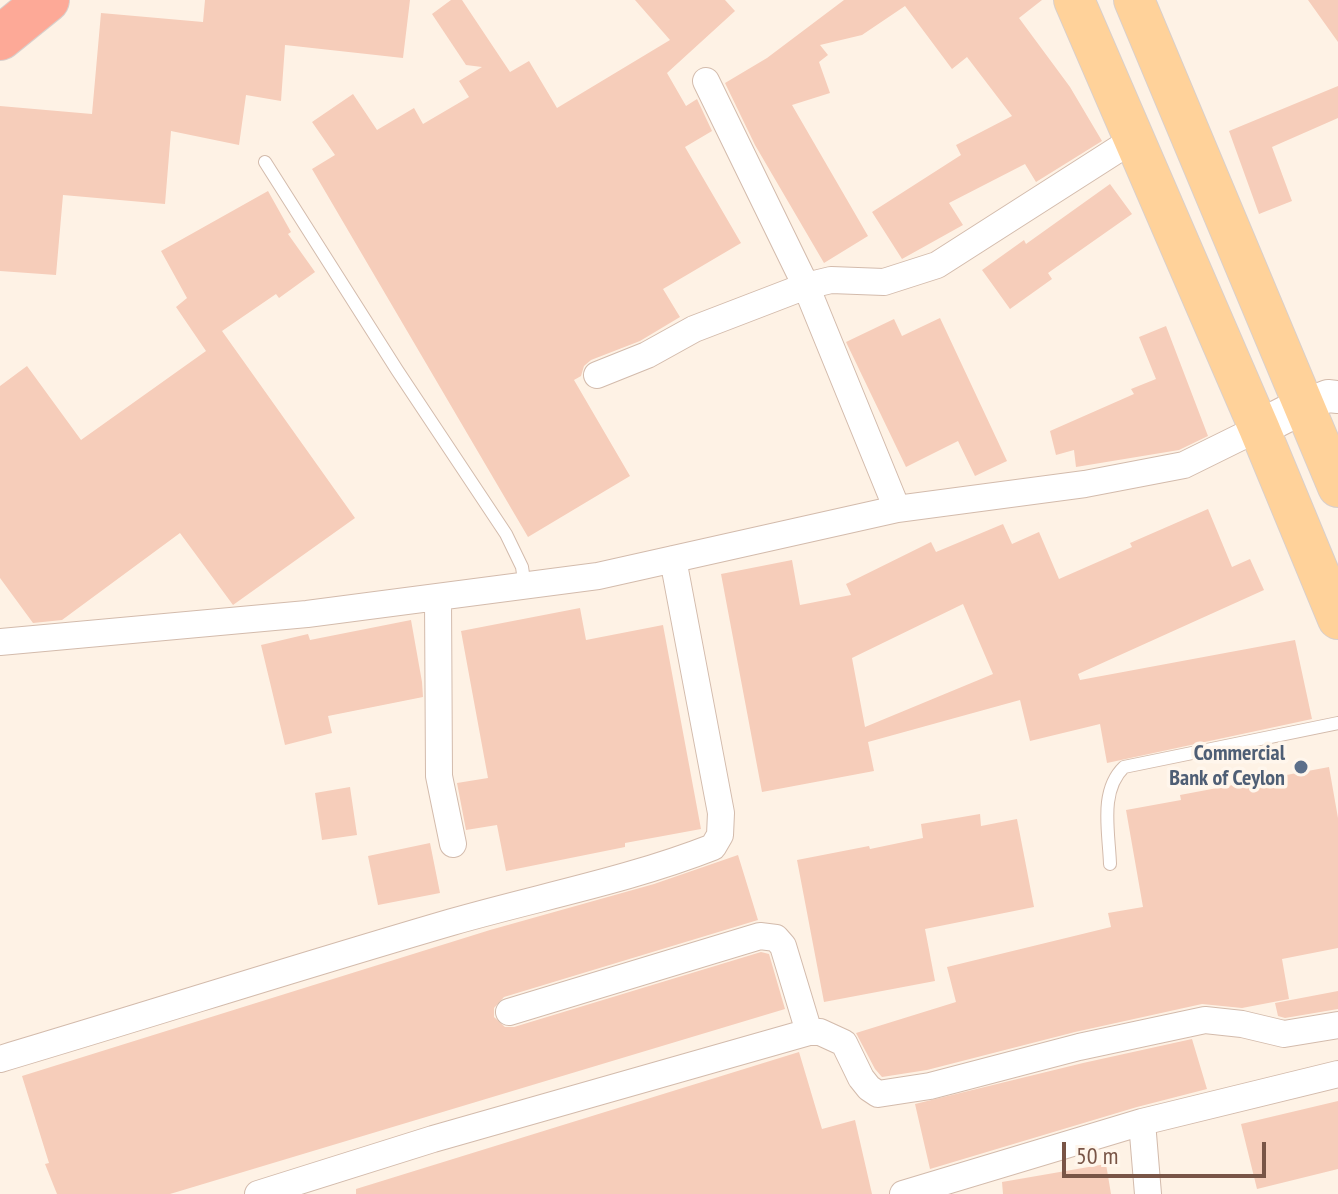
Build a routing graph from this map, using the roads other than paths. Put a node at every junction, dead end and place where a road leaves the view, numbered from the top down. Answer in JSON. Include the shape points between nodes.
{"nodes":[{"id":1,"x":1074,"y":0,"type":"edge"},
{"id":2,"x":1134,"y":0,"type":"edge"},
{"id":3,"x":45,"y":2,"type":"edge"},
{"id":4,"x":0,"y":38,"type":"edge"},
{"id":5,"x":706,"y":81,"type":"dead end"},
{"id":6,"x":1134,"y":139,"type":"junction"},
{"id":7,"x":265,"y":162,"type":"dead end"},
{"id":8,"x":806,"y":286,"type":"junction"},
{"id":9,"x":597,"y":375,"type":"dead end"},
{"id":10,"x":1321,"y":401,"type":"edge"},
{"id":11,"x":1259,"y":428,"type":"junction"},
{"id":12,"x":1338,"y":487,"type":"edge"},
{"id":13,"x":897,"y":509,"type":"junction"},
{"id":14,"x":673,"y":559,"type":"junction"},
{"id":15,"x":525,"y":587,"type":"junction"},
{"id":16,"x":438,"y":599,"type":"junction"},
{"id":17,"x":1338,"y":619,"type":"edge"},
{"id":18,"x":0,"y":642,"type":"edge"},
{"id":19,"x":1338,"y":723,"type":"edge"},
{"id":20,"x":453,"y":844,"type":"dead end"},
{"id":21,"x":1110,"y":864,"type":"dead end"},
{"id":22,"x":509,"y":1012,"type":"dead end"},
{"id":23,"x":1338,"y":1025,"type":"edge"},
{"id":24,"x":809,"y":1032,"type":"junction"},
{"id":25,"x":0,"y":1059,"type":"edge"},
{"id":26,"x":1338,"y":1074,"type":"edge"},
{"id":27,"x":1142,"y":1122,"type":"junction"},
{"id":28,"x":258,"y":1194,"type":"edge"},
{"id":29,"x":903,"y":1194,"type":"edge"},
{"id":30,"x":1148,"y":1194,"type":"edge"}],
"edges":[{"from":1,"to":6,"type":"main road"},
{"from":2,"to":10,"type":"main road"},
{"from":3,"to":4,"type":"highway"},
{"from":5,"to":8,"type":"street"},
{"from":6,"to":8,"type":"street","via":[[937,265],[884,282],[831,280]]},
{"from":6,"to":11,"type":"main road"},
{"from":7,"to":15,"type":"lane","via":[[506,534]]},
{"from":8,"to":9,"type":"street","via":[[694,329]]},
{"from":8,"to":13,"type":"street"},
{"from":10,"to":11,"type":"main road"},
{"from":10,"to":12,"type":"main road"},
{"from":11,"to":13,"type":"street","via":[[1184,465]]},
{"from":11,"to":17,"type":"main road"},
{"from":13,"to":14,"type":"street"},
{"from":14,"to":15,"type":"street"},
{"from":14,"to":25,"type":"street","via":[[721,813],[720,835],[713,847]]},
{"from":15,"to":16,"type":"street"},
{"from":16,"to":18,"type":"street"},
{"from":16,"to":20,"type":"street","via":[[439,764]]},
{"from":19,"to":21,"type":"lane","via":[[1124,767],[1113,778],[1107,800]]},
{"from":22,"to":24,"type":"street","via":[[760,936],[776,938],[783,946]]},
{"from":23,"to":24,"type":"street","via":[[1284,1034],[1205,1020],[878,1094],[861,1078],[844,1043]]},
{"from":24,"to":28,"type":"street"},
{"from":26,"to":27,"type":"street"},
{"from":27,"to":29,"type":"street"},
{"from":27,"to":30,"type":"street"}]}
